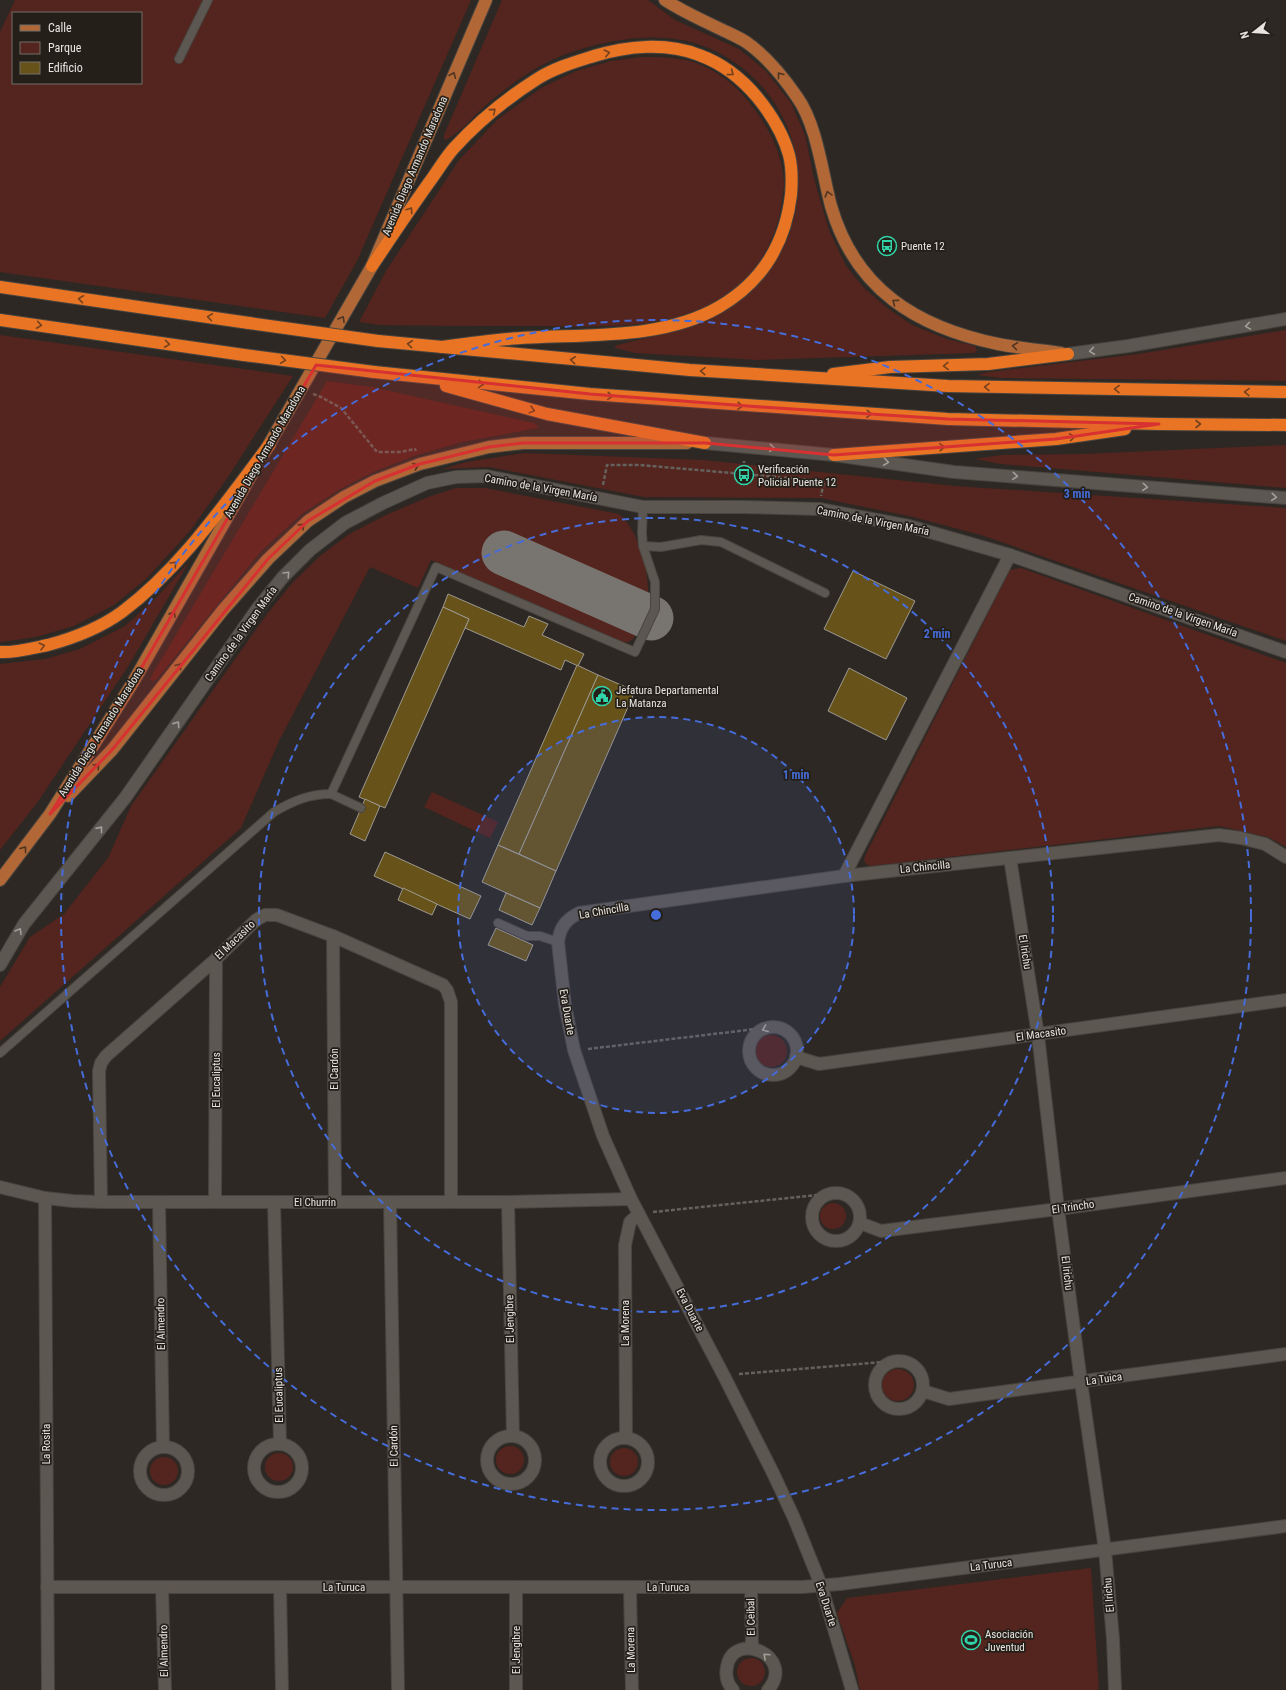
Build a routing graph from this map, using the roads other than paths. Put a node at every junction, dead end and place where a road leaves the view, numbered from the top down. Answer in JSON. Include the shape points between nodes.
{"nodes":[{"id":1,"x":208,"y":0,"type":"edge"},
{"id":2,"x":486,"y":0,"type":"edge"},
{"id":3,"x":665,"y":0,"type":"edge"},
{"id":4,"x":179,"y":60,"type":"dead end"},
{"id":5,"x":372,"y":266,"type":"junction"},
{"id":6,"x":0,"y":287,"type":"edge"},
{"id":7,"x":1286,"y":319,"type":"edge"},
{"id":8,"x":0,"y":320,"type":"edge"},
{"id":9,"x":442,"y":347,"type":"junction"},
{"id":10,"x":1068,"y":354,"type":"junction"},
{"id":11,"x":414,"y":377,"type":"junction"},
{"id":12,"x":798,"y":377,"type":"junction"},
{"id":13,"x":1286,"y":392,"type":"edge"},
{"id":14,"x":1159,"y":424,"type":"junction"},
{"id":15,"x":1286,"y":425,"type":"edge"},
{"id":16,"x":705,"y":443,"type":"junction"},
{"id":17,"x":270,"y":444,"type":"junction"},
{"id":18,"x":834,"y":455,"type":"junction"},
{"id":19,"x":1286,"y":498,"type":"edge"},
{"id":20,"x":643,"y":507,"type":"junction"},
{"id":21,"x":643,"y":546,"type":"junction"},
{"id":22,"x":1010,"y":555,"type":"junction"},
{"id":23,"x":825,"y":593,"type":"dead end"},
{"id":24,"x":0,"y":652,"type":"edge"},
{"id":25,"x":1286,"y":652,"type":"edge"},
{"id":26,"x":331,"y":794,"type":"junction"},
{"id":27,"x":361,"y":808,"type":"dead end"},
{"id":28,"x":50,"y":814,"type":"junction"},
{"id":29,"x":1286,"y":857,"type":"edge"},
{"id":30,"x":1010,"y":858,"type":"junction"},
{"id":31,"x":844,"y":876,"type":"junction"},
{"id":32,"x":0,"y":880,"type":"edge"},
{"id":33,"x":498,"y":923,"type":"dead end"},
{"id":34,"x":564,"y":924,"type":"joint"},
{"id":35,"x":333,"y":936,"type":"junction"},
{"id":36,"x":558,"y":942,"type":"junction"},
{"id":37,"x":216,"y":959,"type":"junction"},
{"id":38,"x":0,"y":965,"type":"edge"},
{"id":39,"x":1286,"y":1000,"type":"edge"},
{"id":40,"x":1038,"y":1035,"type":"junction"},
{"id":41,"x":0,"y":1053,"type":"edge"},
{"id":42,"x":796,"y":1057,"type":"junction"},
{"id":43,"x":1286,"y":1178,"type":"edge"},
{"id":44,"x":0,"y":1186,"type":"edge"},
{"id":45,"x":44,"y":1198,"type":"junction"},
{"id":46,"x":631,"y":1199,"type":"junction"},
{"id":47,"x":101,"y":1202,"type":"junction"},
{"id":48,"x":159,"y":1202,"type":"junction"},
{"id":49,"x":215,"y":1202,"type":"junction"},
{"id":50,"x":274,"y":1202,"type":"junction"},
{"id":51,"x":335,"y":1202,"type":"junction"},
{"id":52,"x":390,"y":1202,"type":"junction"},
{"id":53,"x":451,"y":1202,"type":"junction"},
{"id":54,"x":508,"y":1202,"type":"junction"},
{"id":55,"x":1058,"y":1209,"type":"junction"},
{"id":56,"x":639,"y":1214,"type":"junction"},
{"id":57,"x":860,"y":1223,"type":"junction"},
{"id":58,"x":1286,"y":1354,"type":"edge"},
{"id":59,"x":1081,"y":1382,"type":"junction"},
{"id":60,"x":923,"y":1391,"type":"junction"},
{"id":61,"x":513,"y":1436,"type":"junction"},
{"id":62,"x":626,"y":1437,"type":"junction"},
{"id":63,"x":280,"y":1443,"type":"junction"},
{"id":64,"x":163,"y":1447,"type":"junction"},
{"id":65,"x":1286,"y":1526,"type":"edge"},
{"id":66,"x":1105,"y":1550,"type":"junction"},
{"id":67,"x":821,"y":1585,"type":"junction"},
{"id":68,"x":47,"y":1587,"type":"junction"},
{"id":69,"x":162,"y":1587,"type":"junction"},
{"id":70,"x":280,"y":1587,"type":"junction"},
{"id":71,"x":396,"y":1587,"type":"junction"},
{"id":72,"x":516,"y":1587,"type":"junction"},
{"id":73,"x":630,"y":1587,"type":"junction"},
{"id":74,"x":751,"y":1587,"type":"junction"},
{"id":75,"x":752,"y":1648,"type":"junction"},
{"id":76,"x":48,"y":1690,"type":"edge"},
{"id":77,"x":165,"y":1690,"type":"edge"},
{"id":78,"x":282,"y":1690,"type":"edge"},
{"id":79,"x":398,"y":1690,"type":"edge"},
{"id":80,"x":516,"y":1690,"type":"edge"},
{"id":81,"x":632,"y":1690,"type":"edge"},
{"id":82,"x":733,"y":1690,"type":"edge"},
{"id":83,"x":768,"y":1690,"type":"edge"},
{"id":84,"x":852,"y":1690,"type":"edge"},
{"id":85,"x":1115,"y":1690,"type":"edge"}],
"edges":[{"from":1,"to":4,"type":"lane"},
{"from":5,"to":2,"type":"main road","name":"Avenida Diego Armando Maradona","one_way":true},
{"from":10,"to":3,"type":"main road","one_way":true,"via":[[998,344],[957,333],[923,320],[893,302],[873,283],[856,261],[841,234],[823,176],[813,131],[798,98],[774,67],[746,42]]},
{"from":5,"to":9,"type":"highway","one_way":true,"via":[[453,149],[494,110],[538,78],[574,62],[608,52],[643,47],[676,49],[700,55],[728,70],[749,87],[768,110],[789,156],[792,184],[789,212],[783,234],[774,252],[760,273],[742,292],[717,308],[689,321],[634,332],[508,339]]},
{"from":17,"to":5,"type":"main road","name":"Avenida Diego Armando Maradona","one_way":true},
{"from":9,"to":6,"type":"highway","one_way":true,"bridge":true,"via":[[378,341]]},
{"from":7,"to":10,"type":"street","one_way":true},
{"from":8,"to":11,"type":"highway","one_way":true,"bridge":true},
{"from":12,"to":9,"type":"highway","one_way":true,"via":[[591,362]]},
{"from":10,"to":12,"type":"highway","one_way":true,"via":[[988,364],[890,367]]},
{"from":11,"to":14,"type":"highway","one_way":true,"via":[[590,394],[948,419]]},
{"from":11,"to":16,"type":"highway","one_way":true,"via":[[547,414]]},
{"from":13,"to":12,"type":"highway","one_way":true,"via":[[948,386]]},
{"from":14,"to":15,"type":"highway","one_way":true},
{"from":18,"to":14,"type":"highway","one_way":true,"via":[[1056,439]]},
{"from":16,"to":18,"type":"street","one_way":true},
{"from":28,"to":16,"type":"main road","one_way":true,"via":[[112,750],[218,616],[268,559],[308,521],[344,497],[375,481],[420,464],[489,447],[523,443]]},
{"from":24,"to":17,"type":"highway","one_way":true,"via":[[37,647],[72,638],[121,612],[172,566],[208,526]]},
{"from":28,"to":17,"type":"main road","name":"Avenida Diego Armando Maradona","one_way":true,"via":[[140,670]]},
{"from":18,"to":19,"type":"street","one_way":true,"via":[[954,472]]},
{"from":20,"to":21,"type":"lane"},
{"from":20,"to":22,"type":"street","name":"Camino de la Virgen María","via":[[742,506],[819,509],[909,526]]},
{"from":38,"to":20,"type":"street","name":"Camino de la Virgen María","one_way":true,"via":[[24,924],[125,798],[257,609],[310,550],[345,523],[427,483],[456,477],[486,476]]},
{"from":21,"to":23,"type":"lane","via":[[661,547],[701,540],[721,542]]},
{"from":21,"to":26,"type":"lane","via":[[655,582],[655,609],[635,652],[436,567]]},
{"from":22,"to":25,"type":"street","name":"Camino de la Virgen María"},
{"from":22,"to":31,"type":"street"},
{"from":26,"to":27,"type":"lane"},
{"from":26,"to":41,"type":"lane","via":[[317,794],[296,800],[274,812]]},
{"from":32,"to":28,"type":"main road","name":"Avenida Diego Armando Maradona","one_way":true},
{"from":29,"to":30,"type":"street","name":"La Chincilla","via":[[1265,844],[1219,835]]},
{"from":30,"to":31,"type":"street","name":"La Chincilla"},
{"from":30,"to":40,"type":"street","name":"El Irichu"},
{"from":31,"to":34,"type":"street","name":"La Chincilla","via":[[579,914]]},
{"from":33,"to":36,"type":"lane","via":[[527,936],[540,936]]},
{"from":34,"to":36,"type":"street","name":"Eva Duarte","via":[[559,932]]},
{"from":35,"to":37,"type":"street","name":"El Macasito","via":[[277,915],[265,915],[256,920]]},
{"from":35,"to":51,"type":"street","name":"El Cardón"},
{"from":35,"to":53,"type":"street","name":"El Macasito","via":[[442,985],[447,990],[451,1002]]},
{"from":36,"to":46,"type":"street","name":"Eva Duarte","via":[[565,1005],[574,1050],[603,1136]]},
{"from":37,"to":47,"type":"street","name":"El Macasito","via":[[101,1063]]},
{"from":37,"to":49,"type":"street","name":"El Eucaliptus"},
{"from":39,"to":40,"type":"street","name":"El Macasito"},
{"from":40,"to":42,"type":"street","name":"El Macasito","via":[[819,1064]]},
{"from":40,"to":55,"type":"street","name":"El Irichu"},
{"from":42,"to":42,"type":"street","one_way":true,"via":[[796,1042],[786,1031],[772,1027],[764,1028],[754,1036],[749,1047],[748,1055],[756,1070],[772,1076],[787,1071]]},
{"from":43,"to":55,"type":"street","name":"El Trincho"},
{"from":44,"to":45,"type":"street","name":"El Churrin"},
{"from":45,"to":47,"type":"street","name":"El Churrin"},
{"from":45,"to":68,"type":"street","name":"La Rosita"},
{"from":46,"to":54,"type":"street","name":"El Churrin"},
{"from":46,"to":56,"type":"street","name":"Eva Duarte"},
{"from":47,"to":48,"type":"street","name":"El Churrin"},
{"from":48,"to":49,"type":"street","name":"El Churrin"},
{"from":48,"to":64,"type":"street","name":"El Almendro"},
{"from":49,"to":50,"type":"street","name":"El Churrin"},
{"from":50,"to":51,"type":"street","name":"El Churrin"},
{"from":50,"to":63,"type":"street","name":"El Eucaliptus"},
{"from":51,"to":52,"type":"street","name":"El Churrin"},
{"from":52,"to":53,"type":"street","name":"El Churrin"},
{"from":52,"to":71,"type":"street","name":"El Cardón"},
{"from":53,"to":54,"type":"street","name":"El Churrin"},
{"from":54,"to":61,"type":"street","name":"El Jengibre"},
{"from":55,"to":57,"type":"street","name":"El Trincho","via":[[881,1230]]},
{"from":55,"to":59,"type":"street","name":"El Irichu"},
{"from":56,"to":62,"type":"street","name":"La Morena","via":[[630,1222],[625,1245]]},
{"from":56,"to":67,"type":"street","name":"Eva Duarte","via":[[776,1480]]},
{"from":57,"to":57,"type":"street","via":[[855,1233],[847,1239],[838,1242],[828,1240],[820,1236],[814,1228],[813,1209],[818,1200],[827,1194],[838,1192],[856,1203],[860,1212]]},
{"from":58,"to":59,"type":"street","name":"La Tuica"},
{"from":59,"to":60,"type":"street","name":"La Tuica","via":[[949,1399]]},
{"from":59,"to":66,"type":"street","name":"El Irichu"},
{"from":60,"to":60,"type":"street","via":[[917,1402],[907,1409],[899,1410],[892,1409],[879,1400],[874,1384],[876,1376],[886,1364],[902,1361],[916,1368],[921,1375]]},
{"from":61,"to":61,"type":"street","via":[[505,1436],[492,1444],[486,1459],[487,1467],[496,1480],[511,1485],[526,1479],[532,1473],[535,1461],[533,1449],[528,1442]]},
{"from":62,"to":62,"type":"street","via":[[611,1441],[601,1453],[599,1461],[604,1476],[616,1485],[624,1486],[639,1481],[648,1467],[646,1451],[641,1444]]},
{"from":63,"to":63,"type":"street","via":[[265,1447],[255,1459],[253,1467],[258,1482],[270,1491],[278,1492],[294,1487],[302,1473],[300,1457],[295,1450]]},
{"from":64,"to":64,"type":"street","via":[[147,1453],[142,1460],[140,1477],[144,1485],[154,1493],[166,1496],[173,1494],[185,1484],[189,1470],[183,1455],[170,1447]]},
{"from":65,"to":66,"type":"street","name":"La Turuca"},
{"from":66,"to":67,"type":"street","name":"La Turuca"},
{"from":66,"to":85,"type":"street","name":"El Irichu"},
{"from":67,"to":74,"type":"street","name":"La Turuca"},
{"from":67,"to":84,"type":"street","name":"Eva Duarte"},
{"from":68,"to":69,"type":"street","name":"La Turuca"},
{"from":68,"to":76,"type":"street","name":"La Rosita"},
{"from":69,"to":70,"type":"street","name":"La Turuca"},
{"from":69,"to":77,"type":"street","name":"El Almendro"},
{"from":70,"to":71,"type":"street","name":"La Turuca"},
{"from":70,"to":78,"type":"street"},
{"from":71,"to":72,"type":"street","name":"La Turuca"},
{"from":71,"to":79,"type":"street","name":"El Cardón"},
{"from":72,"to":73,"type":"street","name":"La Turuca"},
{"from":72,"to":80,"type":"street","name":"El Jengibre"},
{"from":73,"to":74,"type":"street","name":"La Turuca"},
{"from":73,"to":81,"type":"street","name":"La Morena"},
{"from":74,"to":75,"type":"street","name":"El Ceibal"},
{"from":75,"to":82,"type":"street","name":"El Ceibal","via":[[737,1652],[727,1664],[727,1680]]},
{"from":83,"to":75,"type":"street","name":"El Ceibal","one_way":true,"via":[[775,1669],[767,1655]]}]}
